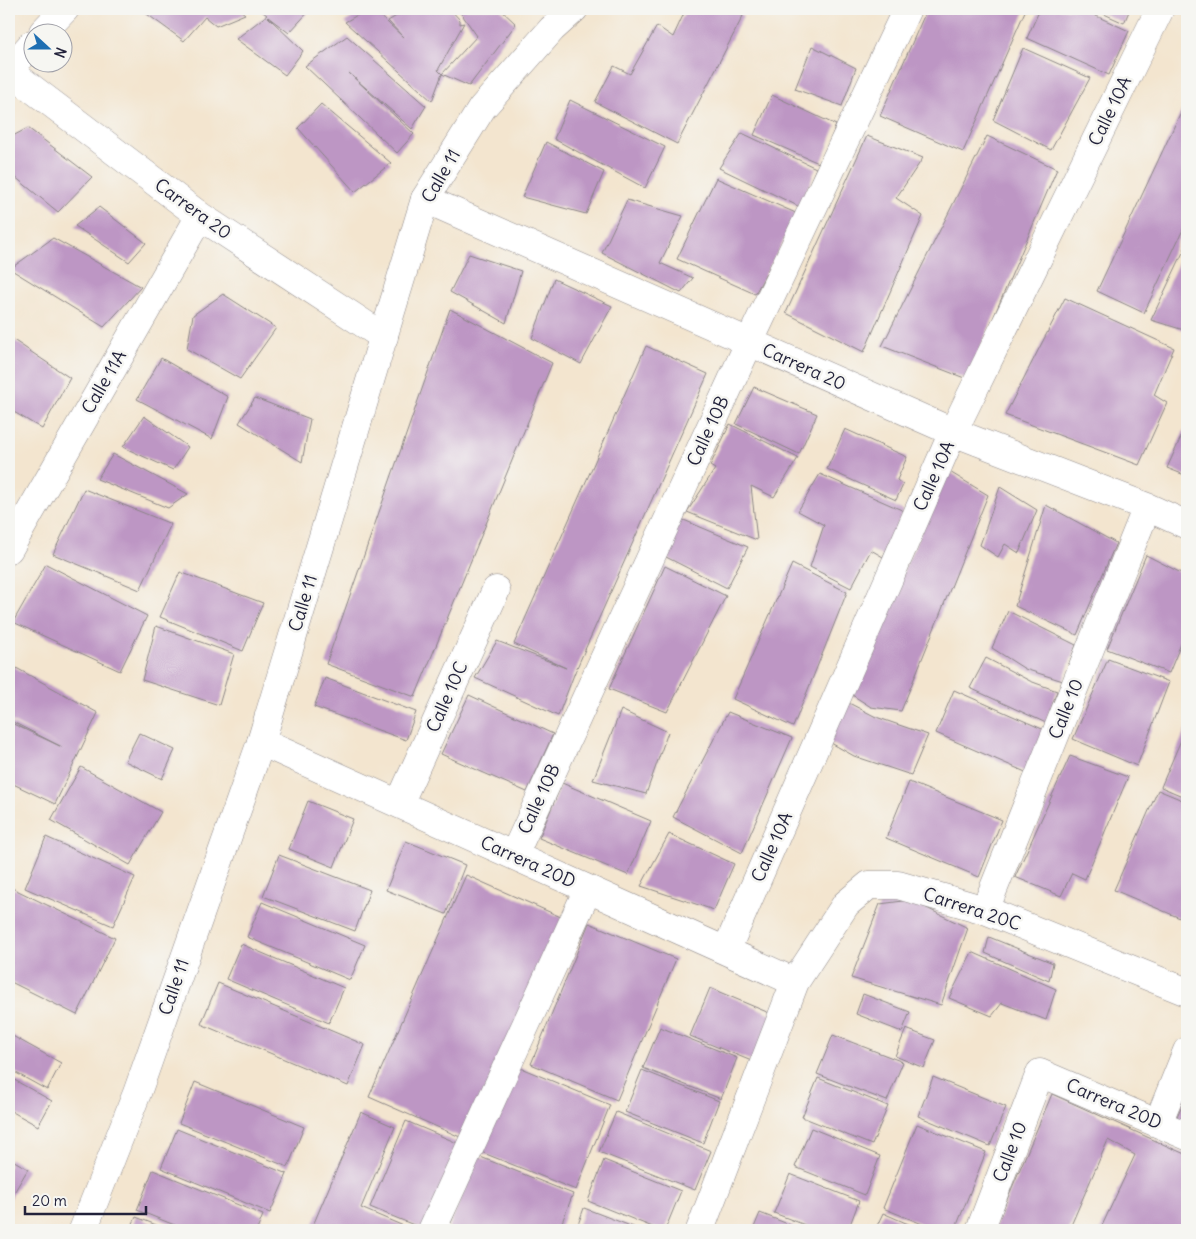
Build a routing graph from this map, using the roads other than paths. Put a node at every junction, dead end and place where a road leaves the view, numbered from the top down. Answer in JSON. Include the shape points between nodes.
{"nodes":[{"id":1,"x":65,"y":9,"type":"edge"},
{"id":2,"x":574,"y":9,"type":"edge"},
{"id":3,"x":906,"y":9,"type":"edge"},
{"id":4,"x":1160,"y":9,"type":"edge"},
{"id":5,"x":53,"y":22,"type":"edge"},
{"id":6,"x":22,"y":55,"type":"edge"},
{"id":7,"x":9,"y":70,"type":"edge"},
{"id":8,"x":425,"y":198,"type":"junction"},
{"id":9,"x":200,"y":216,"type":"junction"},
{"id":10,"x":384,"y":337,"type":"junction"},
{"id":11,"x":748,"y":343,"type":"junction"},
{"id":12,"x":953,"y":432,"type":"junction"},
{"id":13,"x":1147,"y":507,"type":"junction"},
{"id":14,"x":1187,"y":525,"type":"edge"},
{"id":15,"x":9,"y":549,"type":"edge"},
{"id":16,"x":496,"y":590,"type":"dead end"},
{"id":17,"x":261,"y":742,"type":"junction"},
{"id":18,"x":399,"y":804,"type":"junction"},
{"id":19,"x":514,"y":855,"type":"junction"},
{"id":20,"x":588,"y":889,"type":"junction"},
{"id":21,"x":985,"y":910,"type":"junction"},
{"id":22,"x":726,"y":951,"type":"junction"},
{"id":23,"x":795,"y":982,"type":"junction"},
{"id":24,"x":1187,"y":992,"type":"edge"},
{"id":25,"x":1187,"y":1051,"type":"edge"},
{"id":26,"x":1040,"y":1073,"type":"joint"},
{"id":27,"x":1158,"y":1123,"type":"junction"},
{"id":28,"x":1187,"y":1136,"type":"edge"},
{"id":29,"x":83,"y":1230,"type":"edge"},
{"id":30,"x":432,"y":1230,"type":"edge"},
{"id":31,"x":700,"y":1230,"type":"edge"},
{"id":32,"x":980,"y":1230,"type":"edge"}],
"edges":[{"from":1,"to":5,"type":"street"},
{"from":2,"to":8,"type":"street","name":"Calle 11","via":[[552,29],[482,108]]},
{"from":3,"to":11,"type":"street","name":"Calle 10B"},
{"from":4,"to":12,"type":"street","name":"Calle 10A"},
{"from":6,"to":7,"type":"street"},
{"from":7,"to":9,"type":"street","name":"Carrera 20"},
{"from":8,"to":10,"type":"street","name":"Calle 11"},
{"from":8,"to":11,"type":"street","name":"Carrera 20"},
{"from":9,"to":10,"type":"street","name":"Carrera 20"},
{"from":9,"to":15,"type":"street","name":"Calle 11A"},
{"from":10,"to":17,"type":"street","name":"Calle 11"},
{"from":11,"to":12,"type":"street","name":"Carrera 20"},
{"from":11,"to":19,"type":"street","name":"Calle 10B"},
{"from":12,"to":13,"type":"street","name":"Carrera 20"},
{"from":12,"to":22,"type":"street","name":"Calle 10A"},
{"from":13,"to":14,"type":"street","name":"Carrera 20"},
{"from":13,"to":21,"type":"street","name":"Calle 10"},
{"from":16,"to":18,"type":"street","name":"Calle 10C"},
{"from":17,"to":18,"type":"street","name":"Carrera 20D"},
{"from":17,"to":29,"type":"street","name":"Calle 11","via":[[137,1093]]},
{"from":18,"to":19,"type":"street","name":"Carrera 20D"},
{"from":19,"to":20,"type":"street","name":"Carrera 20D"},
{"from":20,"to":22,"type":"street","name":"Carrera 20D"},
{"from":20,"to":30,"type":"street"},
{"from":21,"to":23,"type":"street","name":"Carrera 20C","via":[[898,885],[869,885],[846,904]]},
{"from":21,"to":24,"type":"street","name":"Carrera 20C"},
{"from":22,"to":23,"type":"street","name":"Carrera 20D"},
{"from":23,"to":31,"type":"street"},
{"from":25,"to":27,"type":"street"},
{"from":26,"to":27,"type":"street","name":"Carrera 20D"},
{"from":26,"to":32,"type":"street","name":"Calle 10"},
{"from":27,"to":28,"type":"street","name":"Carrera 20D"}]}
